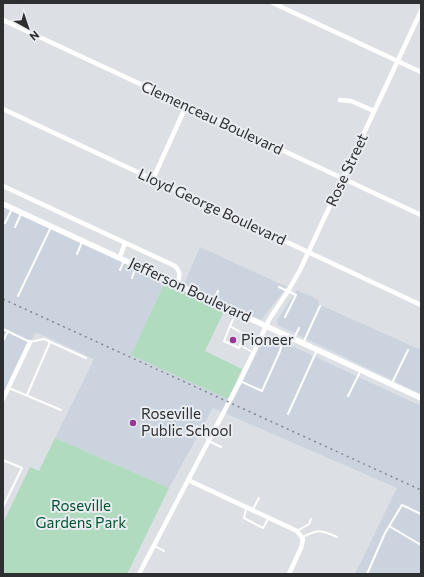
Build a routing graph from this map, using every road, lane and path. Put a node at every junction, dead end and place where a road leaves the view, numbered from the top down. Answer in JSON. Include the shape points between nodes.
{"nodes":[{"id":1,"x":273,"y":3,"type":"edge"},
{"id":2,"x":421,"y":11,"type":"edge"},
{"id":3,"x":3,"y":20,"type":"edge"},
{"id":4,"x":397,"y":61,"type":"junction"},
{"id":5,"x":421,"y":72,"type":"edge"},
{"id":6,"x":340,"y":100,"type":"dead end"},
{"id":7,"x":186,"y":106,"type":"junction"},
{"id":8,"x":3,"y":109,"type":"edge"},
{"id":9,"x":374,"y":111,"type":"junction"},
{"id":10,"x":342,"y":178,"type":"junction"},
{"id":11,"x":152,"y":179,"type":"junction"},
{"id":12,"x":3,"y":186,"type":"edge"},
{"id":13,"x":3,"y":204,"type":"edge"},
{"id":14,"x":12,"y":208,"type":"junction"},
{"id":15,"x":22,"y":212,"type":"junction"},
{"id":16,"x":421,"y":215,"type":"edge"},
{"id":17,"x":5,"y":223,"type":"dead end"},
{"id":18,"x":51,"y":226,"type":"junction"},
{"id":19,"x":15,"y":227,"type":"dead end"},
{"id":20,"x":83,"y":241,"type":"junction"},
{"id":21,"x":125,"y":243,"type":"junction"},
{"id":22,"x":309,"y":252,"type":"junction"},
{"id":23,"x":77,"y":254,"type":"dead end"},
{"id":24,"x":122,"y":258,"type":"junction"},
{"id":25,"x":137,"y":265,"type":"junction"},
{"id":26,"x":120,"y":270,"type":"dead end"},
{"id":27,"x":132,"y":278,"type":"dead end"},
{"id":28,"x":177,"y":284,"type":"junction"},
{"id":29,"x":279,"y":287,"type":"dead end"},
{"id":30,"x":218,"y":291,"type":"dead end"},
{"id":31,"x":288,"y":291,"type":"junction"},
{"id":32,"x":18,"y":296,"type":"dead end"},
{"id":33,"x":214,"y":301,"type":"junction"},
{"id":34,"x":421,"y":304,"type":"edge"},
{"id":35,"x":320,"y":306,"type":"dead end"},
{"id":36,"x":237,"y":312,"type":"junction"},
{"id":37,"x":285,"y":318,"type":"dead end"},
{"id":38,"x":266,"y":325,"type":"junction"},
{"id":39,"x":230,"y":326,"type":"junction"},
{"id":40,"x":299,"y":328,"type":"dead end"},
{"id":41,"x":3,"y":329,"type":"edge"},
{"id":42,"x":8,"y":331,"type":"junction"},
{"id":43,"x":284,"y":334,"type":"junction"},
{"id":44,"x":294,"y":338,"type":"junction"},
{"id":45,"x":3,"y":341,"type":"edge"},
{"id":46,"x":30,"y":342,"type":"junction"},
{"id":47,"x":50,"y":342,"type":"junction"},
{"id":48,"x":303,"y":342,"type":"junction"},
{"id":49,"x":240,"y":345,"type":"junction"},
{"id":50,"x":318,"y":349,"type":"junction"},
{"id":51,"x":408,"y":350,"type":"dead end"},
{"id":52,"x":254,"y":352,"type":"junction"},
{"id":53,"x":86,"y":358,"type":"dead end"},
{"id":54,"x":361,"y":369,"type":"junction"},
{"id":55,"x":240,"y":381,"type":"junction"},
{"id":56,"x":391,"y":384,"type":"junction"},
{"id":57,"x":8,"y":388,"type":"junction"},
{"id":58,"x":27,"y":395,"type":"junction"},
{"id":59,"x":348,"y":396,"type":"dead end"},
{"id":60,"x":421,"y":398,"type":"edge"},
{"id":61,"x":3,"y":399,"type":"edge"},
{"id":62,"x":61,"y":410,"type":"dead end"},
{"id":63,"x":288,"y":414,"type":"dead end"},
{"id":64,"x":197,"y":426,"type":"dead end"},
{"id":65,"x":209,"y":441,"type":"junction"},
{"id":66,"x":221,"y":447,"type":"dead end"},
{"id":67,"x":3,"y":460,"type":"edge"},
{"id":68,"x":188,"y":480,"type":"junction"},
{"id":69,"x":259,"y":498,"type":"dead end"},
{"id":70,"x":3,"y":507,"type":"edge"},
{"id":71,"x":247,"y":508,"type":"junction"},
{"id":72,"x":253,"y":510,"type":"junction"},
{"id":73,"x":421,"y":514,"type":"edge"},
{"id":74,"x":269,"y":518,"type":"junction"},
{"id":75,"x":311,"y":519,"type":"dead end"},
{"id":76,"x":389,"y":526,"type":"junction"},
{"id":77,"x":297,"y":531,"type":"junction"},
{"id":78,"x":302,"y":537,"type":"junction"},
{"id":79,"x":336,"y":537,"type":"dead end"},
{"id":80,"x":421,"y":545,"type":"edge"},
{"id":81,"x":154,"y":546,"type":"junction"},
{"id":82,"x":164,"y":551,"type":"dead end"},
{"id":83,"x":139,"y":574,"type":"edge"},
{"id":84,"x":289,"y":574,"type":"edge"},
{"id":85,"x":367,"y":574,"type":"edge"}],
"edges":[{"from":1,"to":4,"type":"street"},
{"from":2,"to":4,"type":"street","name":"Rose Street"},
{"from":3,"to":7,"type":"street","name":"Clemenceau Boulevard"},
{"from":4,"to":5,"type":"street"},
{"from":4,"to":9,"type":"street","name":"Rose Street"},
{"from":6,"to":9,"type":"street","via":[[351,101]]},
{"from":7,"to":10,"type":"street","name":"Clemenceau Boulevard"},
{"from":7,"to":11,"type":"street"},
{"from":8,"to":11,"type":"street","name":"Lloyd George Boulevard"},
{"from":9,"to":10,"type":"street","name":"Rose Street"},
{"from":10,"to":16,"type":"street","name":"Clemenceau Boulevard"},
{"from":10,"to":22,"type":"street","name":"Rose Street"},
{"from":11,"to":22,"type":"street","name":"Lloyd George Boulevard"},
{"from":12,"to":21,"type":"street"},
{"from":13,"to":14,"type":"street","name":"Jefferson Boulevard"},
{"from":14,"to":15,"type":"street","name":"Jefferson Boulevard"},
{"from":14,"to":17,"type":"lane"},
{"from":15,"to":18,"type":"street","name":"Jefferson Boulevard"},
{"from":15,"to":19,"type":"lane"},
{"from":18,"to":20,"type":"street","name":"Jefferson Boulevard"},
{"from":18,"to":32,"type":"lane"},
{"from":20,"to":23,"type":"lane"},
{"from":20,"to":24,"type":"street","name":"Jefferson Boulevard"},
{"from":21,"to":24,"type":"street"},
{"from":21,"to":28,"type":"street","via":[[175,266],[180,277]]},
{"from":22,"to":31,"type":"street","name":"Rose Street"},
{"from":22,"to":34,"type":"street","name":"Lloyd George Boulevard"},
{"from":24,"to":25,"type":"street","name":"Jefferson Boulevard"},
{"from":24,"to":26,"type":"lane"},
{"from":25,"to":27,"type":"lane"},
{"from":25,"to":28,"type":"street","name":"Jefferson Boulevard"},
{"from":28,"to":33,"type":"street","name":"Jefferson Boulevard"},
{"from":29,"to":31,"type":"lane"},
{"from":30,"to":33,"type":"lane"},
{"from":31,"to":37,"type":"lane","via":[[296,295]]},
{"from":31,"to":38,"type":"street","name":"Rose Street"},
{"from":33,"to":36,"type":"street","name":"Jefferson Boulevard"},
{"from":35,"to":48,"type":"lane"},
{"from":36,"to":38,"type":"street","name":"Jefferson Boulevard"},
{"from":36,"to":39,"type":"lane"},
{"from":38,"to":43,"type":"street","name":"Jefferson Boulevard"},
{"from":38,"to":52,"type":"street","name":"Rose Street"},
{"from":39,"to":49,"type":"lane","via":[[245,335]]},
{"from":39,"to":49,"type":"lane","via":[[224,341],[239,348]]},
{"from":40,"to":44,"type":"lane"},
{"from":41,"to":42,"type":"lane"},
{"from":42,"to":45,"type":"lane"},
{"from":42,"to":46,"type":"lane"},
{"from":43,"to":44,"type":"street","name":"Jefferson Boulevard"},
{"from":43,"to":55,"type":"lane","via":[[280,351],[262,392]]},
{"from":44,"to":48,"type":"street","name":"Jefferson Boulevard"},
{"from":46,"to":47,"type":"lane","via":[[44,339]]},
{"from":46,"to":57,"type":"street"},
{"from":47,"to":53,"type":"lane"},
{"from":47,"to":58,"type":"lane"},
{"from":48,"to":50,"type":"street","name":"Jefferson Boulevard"},
{"from":49,"to":52,"type":"lane"},
{"from":50,"to":54,"type":"street","name":"Jefferson Boulevard"},
{"from":50,"to":63,"type":"lane"},
{"from":51,"to":56,"type":"lane"},
{"from":52,"to":55,"type":"street","name":"Rose Street"},
{"from":54,"to":56,"type":"street","name":"Jefferson Boulevard"},
{"from":54,"to":59,"type":"lane"},
{"from":55,"to":65,"type":"street","name":"Rose Street"},
{"from":56,"to":60,"type":"street","name":"Jefferson Boulevard"},
{"from":57,"to":58,"type":"lane"},
{"from":57,"to":61,"type":"street"},
{"from":58,"to":62,"type":"lane"},
{"from":64,"to":65,"type":"lane"},
{"from":65,"to":66,"type":"lane"},
{"from":65,"to":68,"type":"street","name":"Rose Street"},
{"from":67,"to":70,"type":"lane","via":[[22,468]]},
{"from":68,"to":71,"type":"street"},
{"from":68,"to":81,"type":"street","name":"Rose Street"},
{"from":69,"to":72,"type":"lane"},
{"from":71,"to":72,"type":"street"},
{"from":71,"to":74,"type":"lane","via":[[244,518],[263,528]]},
{"from":72,"to":74,"type":"street"},
{"from":73,"to":76,"type":"lane","via":[[402,505]]},
{"from":74,"to":77,"type":"street"},
{"from":75,"to":77,"type":"lane","via":[[309,524]]},
{"from":76,"to":80,"type":"lane"},
{"from":76,"to":85,"type":"lane"},
{"from":77,"to":78,"type":"street"},
{"from":78,"to":79,"type":"lane","via":[[317,531]]},
{"from":78,"to":84,"type":"street","via":[[301,548]]},
{"from":81,"to":82,"type":"lane"},
{"from":81,"to":83,"type":"street","name":"Rose Street"}]}
